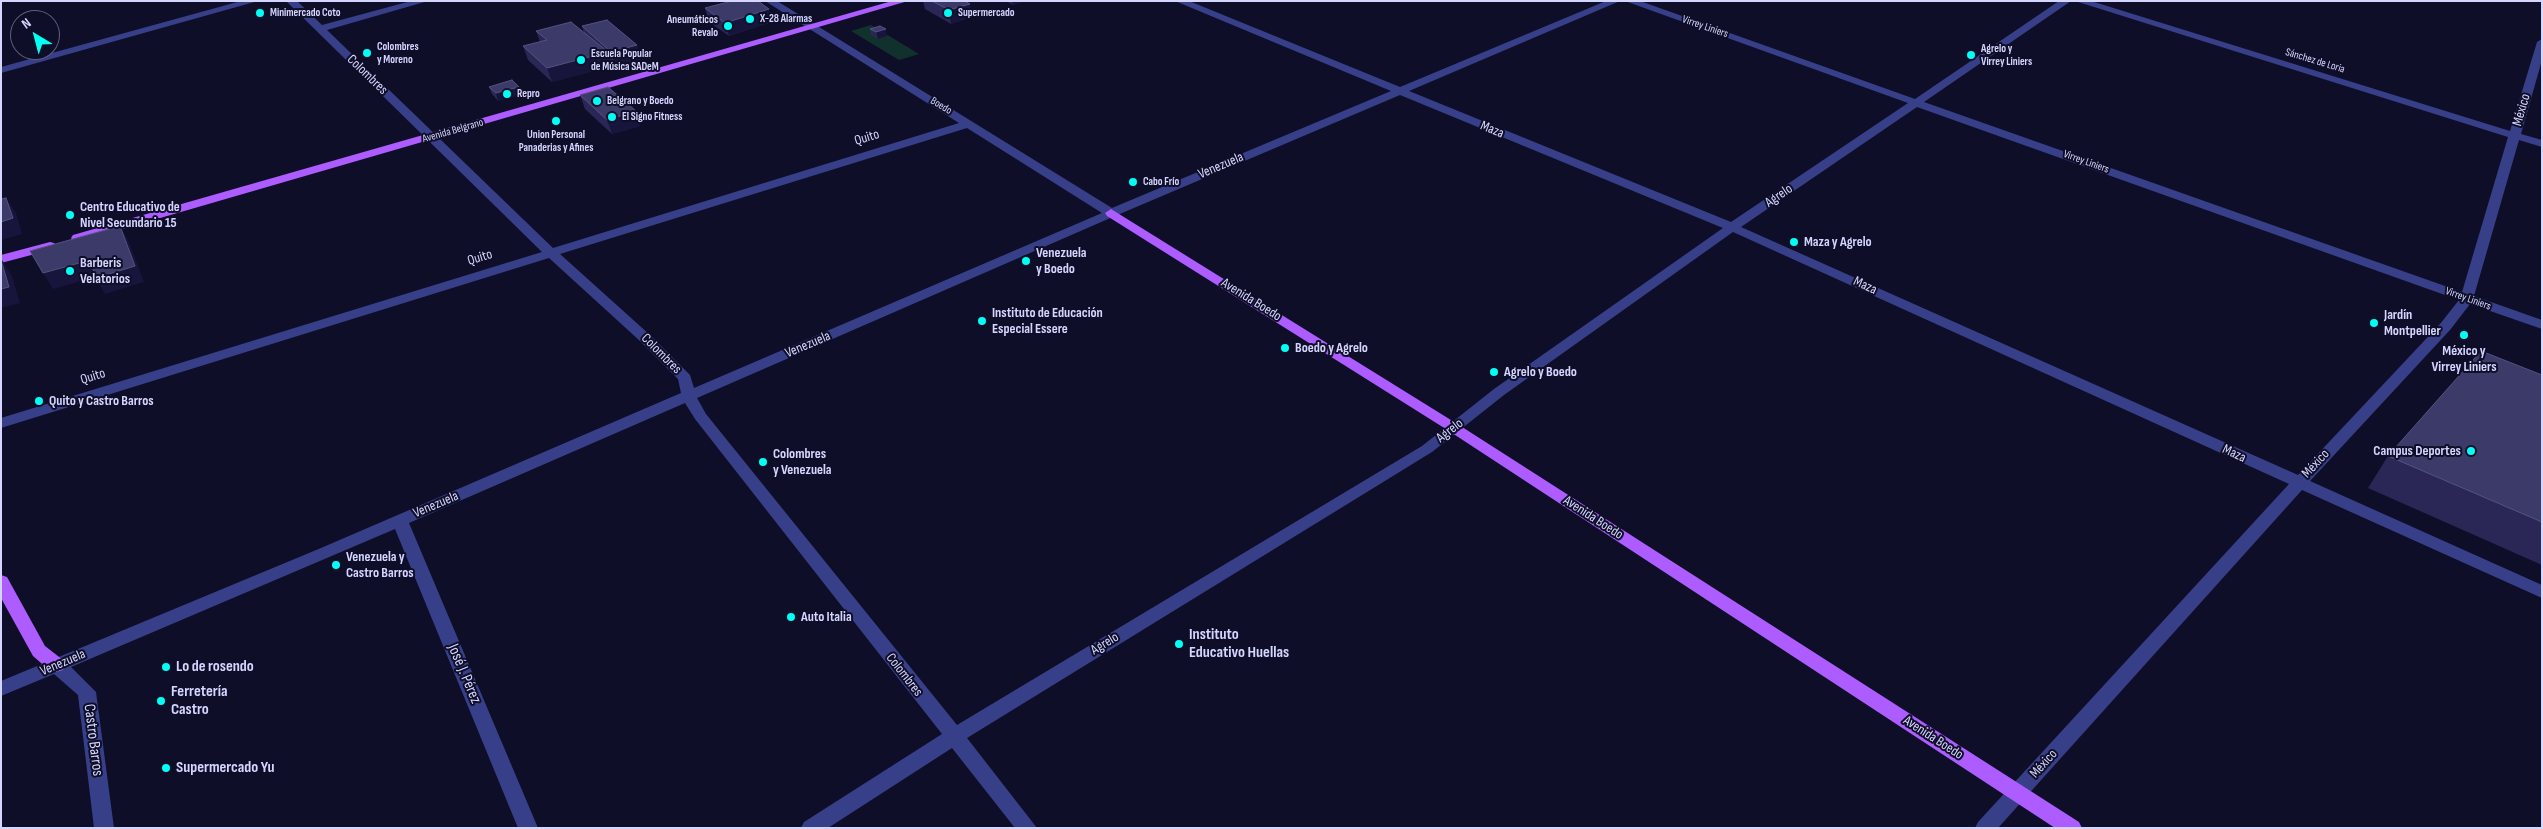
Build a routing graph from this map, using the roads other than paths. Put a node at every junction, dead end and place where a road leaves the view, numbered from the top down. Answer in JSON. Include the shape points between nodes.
{"nodes":[{"id":1,"x":253,"y":1,"type":"edge"},
{"id":2,"x":291,"y":1,"type":"edge"},
{"id":3,"x":423,"y":1,"type":"edge"},
{"id":4,"x":770,"y":1,"type":"edge"},
{"id":5,"x":903,"y":1,"type":"edge"},
{"id":6,"x":1180,"y":1,"type":"edge"},
{"id":7,"x":1615,"y":1,"type":"edge"},
{"id":8,"x":1630,"y":1,"type":"edge"},
{"id":9,"x":2066,"y":1,"type":"edge"},
{"id":10,"x":2080,"y":1,"type":"edge"},
{"id":11,"x":813,"y":27,"type":"junction"},
{"id":12,"x":320,"y":29,"type":"junction"},
{"id":13,"x":2542,"y":42,"type":"edge"},
{"id":14,"x":1,"y":70,"type":"edge"},
{"id":15,"x":1398,"y":92,"type":"junction"},
{"id":16,"x":1918,"y":102,"type":"junction"},
{"id":17,"x":969,"y":124,"type":"junction"},
{"id":18,"x":2515,"y":136,"type":"junction"},
{"id":19,"x":431,"y":137,"type":"junction"},
{"id":20,"x":2542,"y":144,"type":"edge"},
{"id":21,"x":1111,"y":213,"type":"junction"},
{"id":22,"x":1731,"y":228,"type":"junction"},
{"id":23,"x":550,"y":253,"type":"junction"},
{"id":24,"x":1,"y":260,"type":"edge"},
{"id":25,"x":2467,"y":298,"type":"junction"},
{"id":26,"x":2542,"y":325,"type":"edge"},
{"id":27,"x":690,"y":396,"type":"junction"},
{"id":28,"x":1,"y":423,"type":"edge"},
{"id":29,"x":1454,"y":428,"type":"junction"},
{"id":30,"x":2298,"y":484,"type":"junction"},
{"id":31,"x":400,"y":520,"type":"junction"},
{"id":32,"x":1,"y":581,"type":"edge"},
{"id":33,"x":2542,"y":592,"type":"edge"},
{"id":34,"x":56,"y":666,"type":"junction"},
{"id":35,"x":1,"y":689,"type":"edge"},
{"id":36,"x":953,"y":737,"type":"junction"},
{"id":37,"x":2018,"y":792,"type":"junction"},
{"id":38,"x":104,"y":828,"type":"edge"},
{"id":39,"x":528,"y":828,"type":"edge"},
{"id":40,"x":811,"y":828,"type":"edge"},
{"id":41,"x":1027,"y":828,"type":"edge"},
{"id":42,"x":1985,"y":828,"type":"edge"},
{"id":43,"x":2072,"y":828,"type":"edge"}],
"edges":[{"from":1,"to":14,"type":"street"},
{"from":2,"to":12,"type":"street","name":"Colombres"},
{"from":3,"to":12,"type":"street"},
{"from":4,"to":11,"type":"street","name":"Boedo"},
{"from":5,"to":11,"type":"main road","name":"Avenida Belgrano"},
{"from":6,"to":15,"type":"street","name":"Maza"},
{"from":7,"to":15,"type":"street","name":"Venezuela"},
{"from":8,"to":16,"type":"street","name":"Virrey Liniers"},
{"from":9,"to":16,"type":"street","name":"Agrelo"},
{"from":10,"to":18,"type":"street","name":"Sánchez de Loria"},
{"from":11,"to":17,"type":"street","name":"Boedo"},
{"from":11,"to":19,"type":"main road","name":"Avenida Belgrano"},
{"from":12,"to":19,"type":"street","name":"Colombres"},
{"from":13,"to":18,"type":"street","name":"México"},
{"from":15,"to":21,"type":"street","name":"Venezuela"},
{"from":15,"to":22,"type":"street","name":"Maza"},
{"from":16,"to":22,"type":"street","name":"Agrelo"},
{"from":16,"to":25,"type":"street","name":"Virrey Liniers"},
{"from":17,"to":21,"type":"street","name":"Boedo"},
{"from":17,"to":23,"type":"street","name":"Quito"},
{"from":18,"to":20,"type":"street","name":"Sánchez de Loria"},
{"from":18,"to":25,"type":"street","name":"México"},
{"from":19,"to":23,"type":"street","name":"Colombres"},
{"from":19,"to":24,"type":"main road","name":"Avenida Belgrano"},
{"from":21,"to":27,"type":"street","name":"Venezuela"},
{"from":21,"to":29,"type":"main road","name":"Avenida Boedo"},
{"from":22,"to":29,"type":"street","name":"Agrelo","via":[[1499,392]]},
{"from":22,"to":30,"type":"street","name":"Maza","via":[[1785,249]]},
{"from":23,"to":27,"type":"street","name":"Colombres","via":[[685,378]]},
{"from":23,"to":28,"type":"street","name":"Quito"},
{"from":25,"to":26,"type":"street","name":"Virrey Liniers"},
{"from":25,"to":30,"type":"street","name":"México","via":[[2445,327]]},
{"from":27,"to":31,"type":"street","name":"Venezuela"},
{"from":27,"to":36,"type":"street","name":"Colombres","via":[[700,416]]},
{"from":29,"to":36,"type":"street","name":"Agrelo","via":[[1427,449]]},
{"from":29,"to":37,"type":"main road","name":"Avenida Boedo"},
{"from":30,"to":33,"type":"street","name":"Maza"},
{"from":30,"to":37,"type":"street","name":"México"},
{"from":31,"to":34,"type":"street","name":"Venezuela"},
{"from":31,"to":39,"type":"street","name":"José J. Pérez"},
{"from":32,"to":34,"type":"main road","via":[[38,651]]},
{"from":34,"to":35,"type":"street","name":"Venezuela"},
{"from":34,"to":38,"type":"street","name":"Castro Barros","via":[[87,692]]},
{"from":36,"to":40,"type":"street","name":"Agrelo"},
{"from":36,"to":41,"type":"street","name":"Colombres"},
{"from":37,"to":42,"type":"street","name":"México"},
{"from":37,"to":43,"type":"main road","name":"Avenida Boedo"}]}
